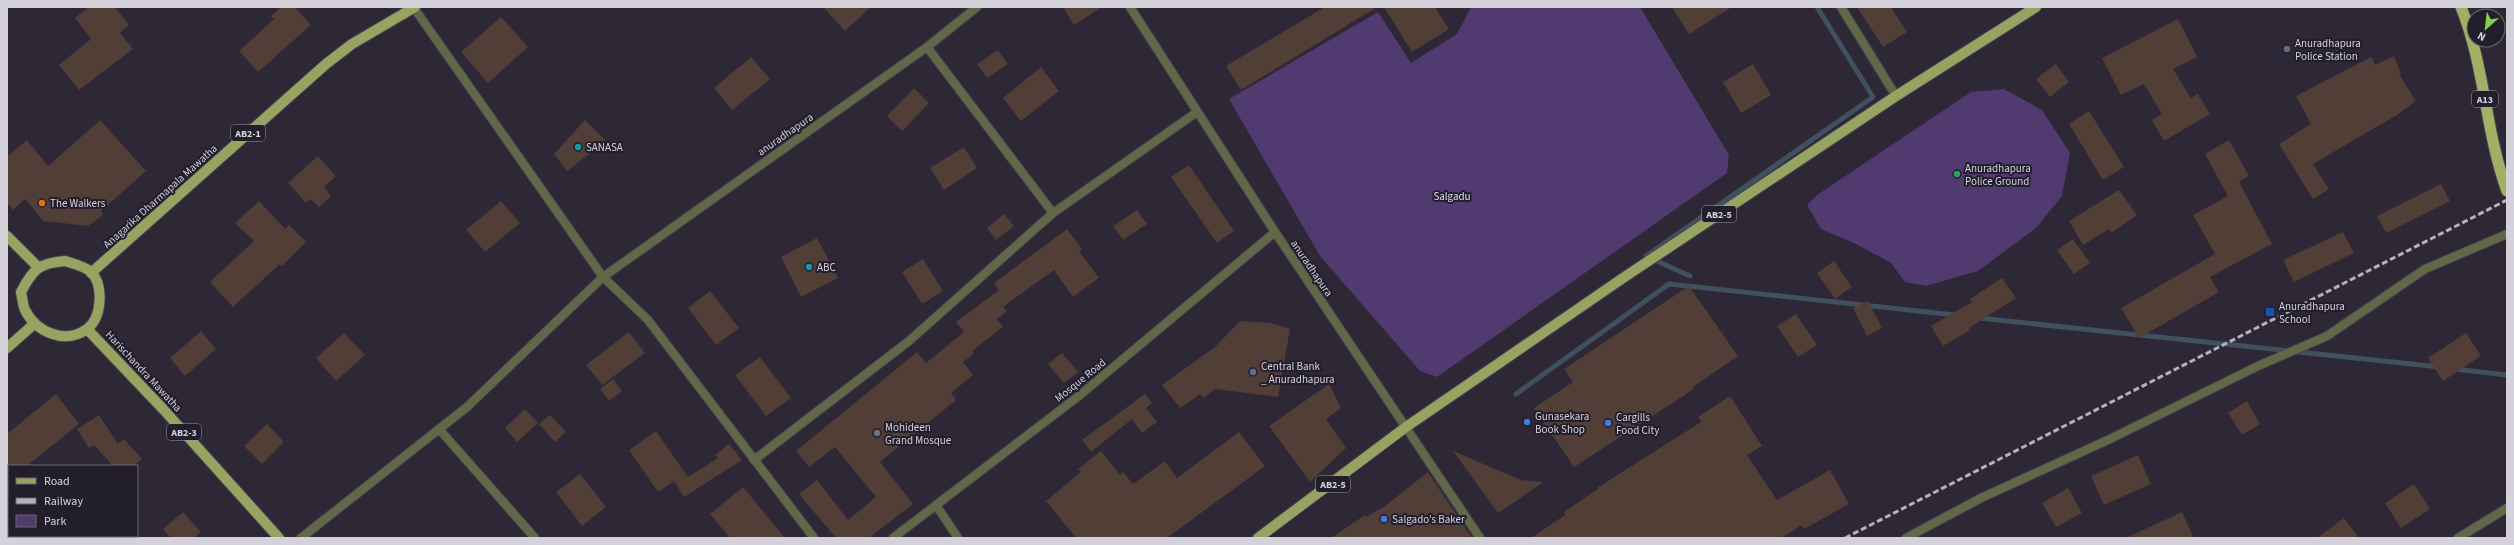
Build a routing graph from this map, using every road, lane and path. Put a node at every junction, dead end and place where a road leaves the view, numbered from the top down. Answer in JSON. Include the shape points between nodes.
{"nodes":[{"id":1,"x":977,"y":7,"type":"edge"},
{"id":2,"x":1130,"y":7,"type":"edge"},
{"id":3,"x":1841,"y":7,"type":"edge"},
{"id":4,"x":2036,"y":7,"type":"edge"},
{"id":5,"x":2461,"y":7,"type":"edge"},
{"id":6,"x":415,"y":8,"type":"edge"},
{"id":7,"x":927,"y":47,"type":"junction"},
{"id":8,"x":1896,"y":96,"type":"junction"},
{"id":9,"x":1197,"y":112,"type":"junction"},
{"id":10,"x":2507,"y":191,"type":"edge"},
{"id":11,"x":1053,"y":213,"type":"junction"},
{"id":12,"x":1275,"y":232,"type":"junction"},
{"id":13,"x":2507,"y":234,"type":"edge"},
{"id":14,"x":7,"y":236,"type":"edge"},
{"id":15,"x":38,"y":267,"type":"junction"},
{"id":16,"x":91,"y":273,"type":"junction"},
{"id":17,"x":603,"y":277,"type":"junction"},
{"id":18,"x":34,"y":324,"type":"junction"},
{"id":19,"x":87,"y":329,"type":"junction"},
{"id":20,"x":7,"y":348,"type":"edge"},
{"id":21,"x":1406,"y":427,"type":"junction"},
{"id":22,"x":439,"y":429,"type":"junction"},
{"id":23,"x":754,"y":460,"type":"junction"},
{"id":24,"x":936,"y":505,"type":"junction"},
{"id":25,"x":2507,"y":508,"type":"edge"},
{"id":26,"x":279,"y":538,"type":"edge"},
{"id":27,"x":301,"y":538,"type":"edge"},
{"id":28,"x":535,"y":538,"type":"edge"},
{"id":29,"x":814,"y":538,"type":"edge"},
{"id":30,"x":893,"y":538,"type":"edge"},
{"id":31,"x":958,"y":538,"type":"edge"},
{"id":32,"x":1258,"y":538,"type":"edge"},
{"id":33,"x":1480,"y":538,"type":"edge"},
{"id":34,"x":1906,"y":538,"type":"edge"},
{"id":35,"x":2458,"y":538,"type":"edge"}],
"edges":[{"from":1,"to":7,"type":"street","name":"anuradhapura"},
{"from":2,"to":9,"type":"street","name":"anuradhapura"},
{"from":3,"to":8,"type":"street"},
{"from":4,"to":8,"type":"main road","number":"AB2-5"},
{"from":5,"to":10,"type":"highway","number":"A13","via":[[2481,78],[2496,156]]},
{"from":6,"to":16,"type":"main road","name":"Anagarika Dharmapala Mawatha","number":"AB2-1","via":[[352,44],[326,64]]},
{"from":6,"to":17,"type":"street"},
{"from":7,"to":11,"type":"street"},
{"from":7,"to":17,"type":"street","name":"anuradhapura"},
{"from":8,"to":21,"type":"main road","number":"AB2-5","via":[[1623,278]]},
{"from":9,"to":11,"type":"street"},
{"from":9,"to":12,"type":"street","name":"anuradhapura"},
{"from":11,"to":23,"type":"street","via":[[909,341]]},
{"from":12,"to":21,"type":"street","name":"anuradhapura"},
{"from":12,"to":24,"type":"street","name":"Mosque Road","via":[[1080,395]]},
{"from":13,"to":34,"type":"street","via":[[2425,270],[2327,336],[2258,366],[2110,439],[1981,498]]},
{"from":14,"to":15,"type":"main road"},
{"from":15,"to":16,"type":"main road","via":[[51,262],[65,261],[79,265]]},
{"from":15,"to":18,"type":"main road","via":[[21,292],[24,309]]},
{"from":16,"to":19,"type":"main road","via":[[100,302],[96,317]]},
{"from":17,"to":22,"type":"street","name":"anuradhapura","via":[[467,406]]},
{"from":17,"to":23,"type":"street","via":[[648,320]]},
{"from":18,"to":19,"type":"main road","via":[[45,332],[60,336]]},
{"from":18,"to":20,"type":"main road"},
{"from":19,"to":26,"type":"main road","name":"Harischandra Mawatha","number":"AB2-3"},
{"from":21,"to":32,"type":"main road","number":"AB2-5"},
{"from":21,"to":33,"type":"street","name":"anuradhapura"},
{"from":22,"to":27,"type":"street","name":"anuradhapura"},
{"from":22,"to":28,"type":"street"},
{"from":23,"to":29,"type":"street"},
{"from":24,"to":30,"type":"street","name":"Mosque Road"},
{"from":24,"to":31,"type":"street"},
{"from":25,"to":35,"type":"street"}]}
